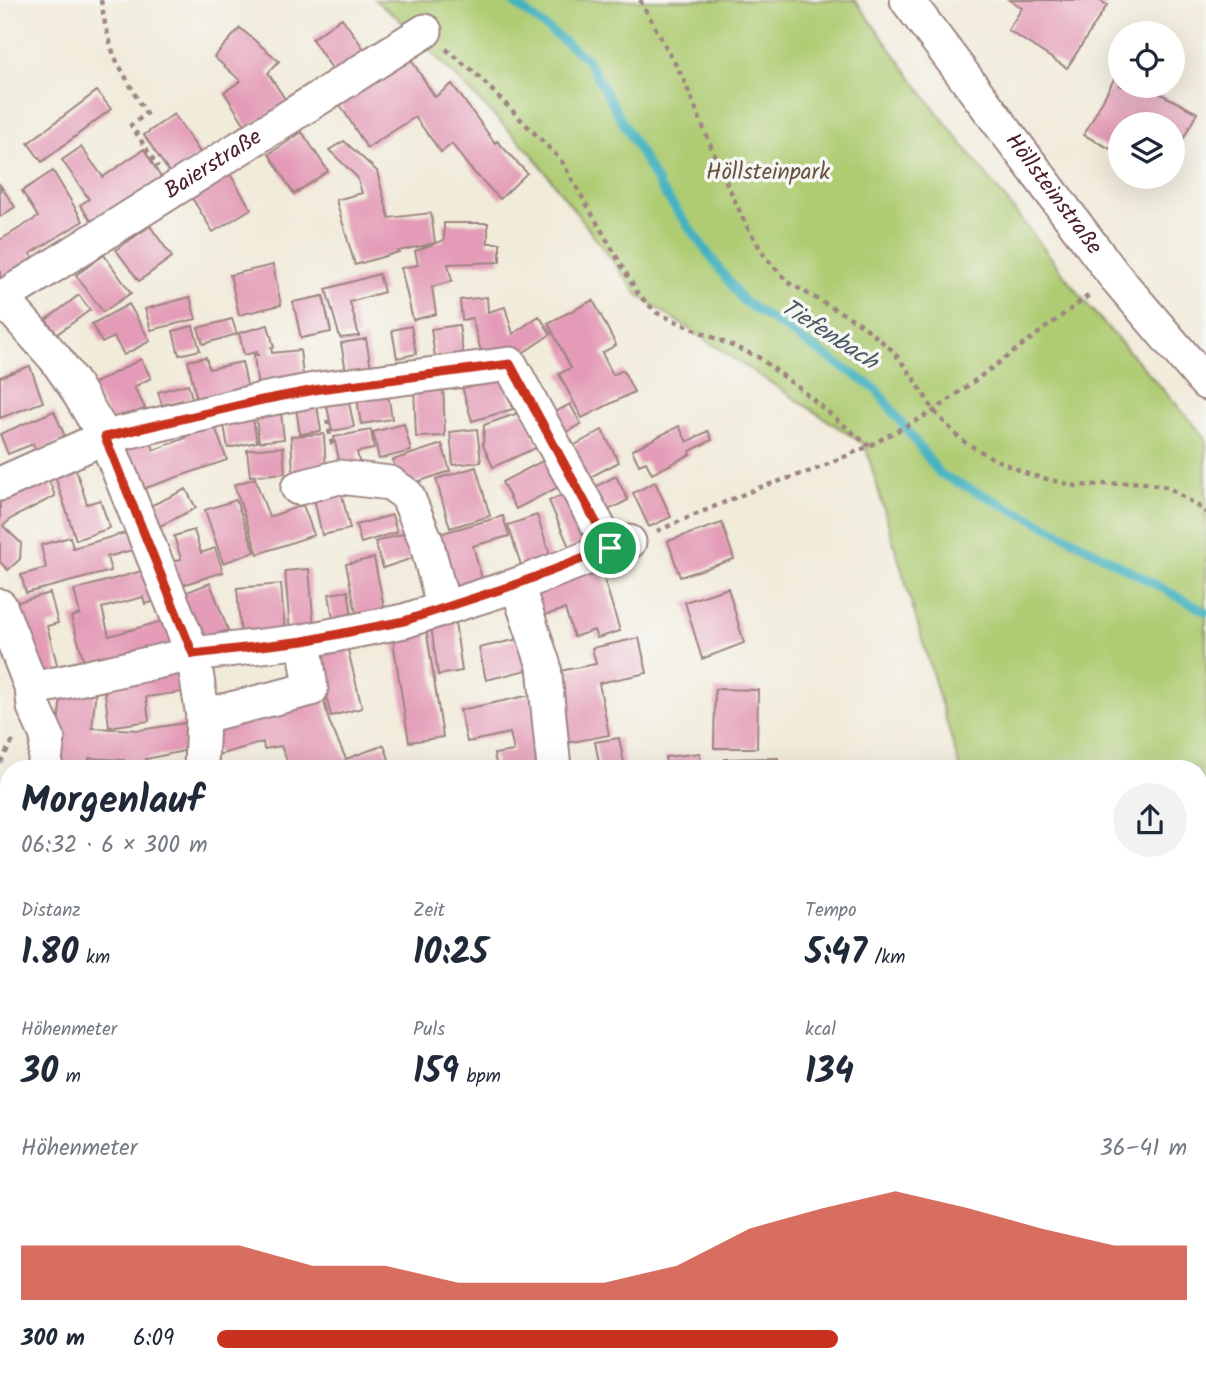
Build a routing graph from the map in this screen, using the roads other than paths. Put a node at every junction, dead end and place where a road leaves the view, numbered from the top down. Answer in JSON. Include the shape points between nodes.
{"nodes":[{"id":1,"x":907,"y":0,"type":"edge"},
{"id":2,"x":425,"y":31,"type":"road end"},
{"id":3,"x":1,"y":297,"type":"edge"},
{"id":4,"x":1206,"y":383,"type":"edge"},
{"id":5,"x":105,"y":437,"type":"junction"},
{"id":6,"x":0,"y":484,"type":"edge"},
{"id":7,"x":298,"y":488,"type":"dead end"},
{"id":8,"x":517,"y":584,"type":"junction"},
{"id":9,"x":0,"y":606,"type":"edge"},
{"id":10,"x":444,"y":609,"type":"junction"},
{"id":11,"x":304,"y":641,"type":"junction"},
{"id":12,"x":193,"y":654,"type":"junction"},
{"id":13,"x":32,"y":689,"type":"junction"},
{"id":14,"x":203,"y":716,"type":"junction"},
{"id":15,"x":45,"y":760,"type":"edge"},
{"id":16,"x":201,"y":760,"type":"edge"},
{"id":17,"x":553,"y":760,"type":"edge"}],
"edges":[{"from":1,"to":4,"type":"street","name":"Höllsteinstraße","via":[[1113,274]]},
{"from":2,"to":3,"type":"street","name":"Baierstraße"},
{"from":3,"to":5,"type":"street","via":[[55,358]]},
{"from":5,"to":6,"type":"street"},
{"from":5,"to":8,"type":"street","via":[[320,389],[510,364],[620,545]]},
{"from":5,"to":12,"type":"street"},
{"from":7,"to":10,"type":"street","via":[[339,477],[390,483],[407,495],[426,541]]},
{"from":8,"to":10,"type":"street"},
{"from":8,"to":17,"type":"street","via":[[544,666]]},
{"from":9,"to":13,"type":"street"},
{"from":10,"to":11,"type":"street"},
{"from":11,"to":12,"type":"street"},
{"from":11,"to":14,"type":"street","via":[[311,689]]},
{"from":12,"to":13,"type":"street"},
{"from":12,"to":14,"type":"street"},
{"from":13,"to":15,"type":"street","via":[[34,707],[48,738]]},
{"from":14,"to":16,"type":"street"}]}
